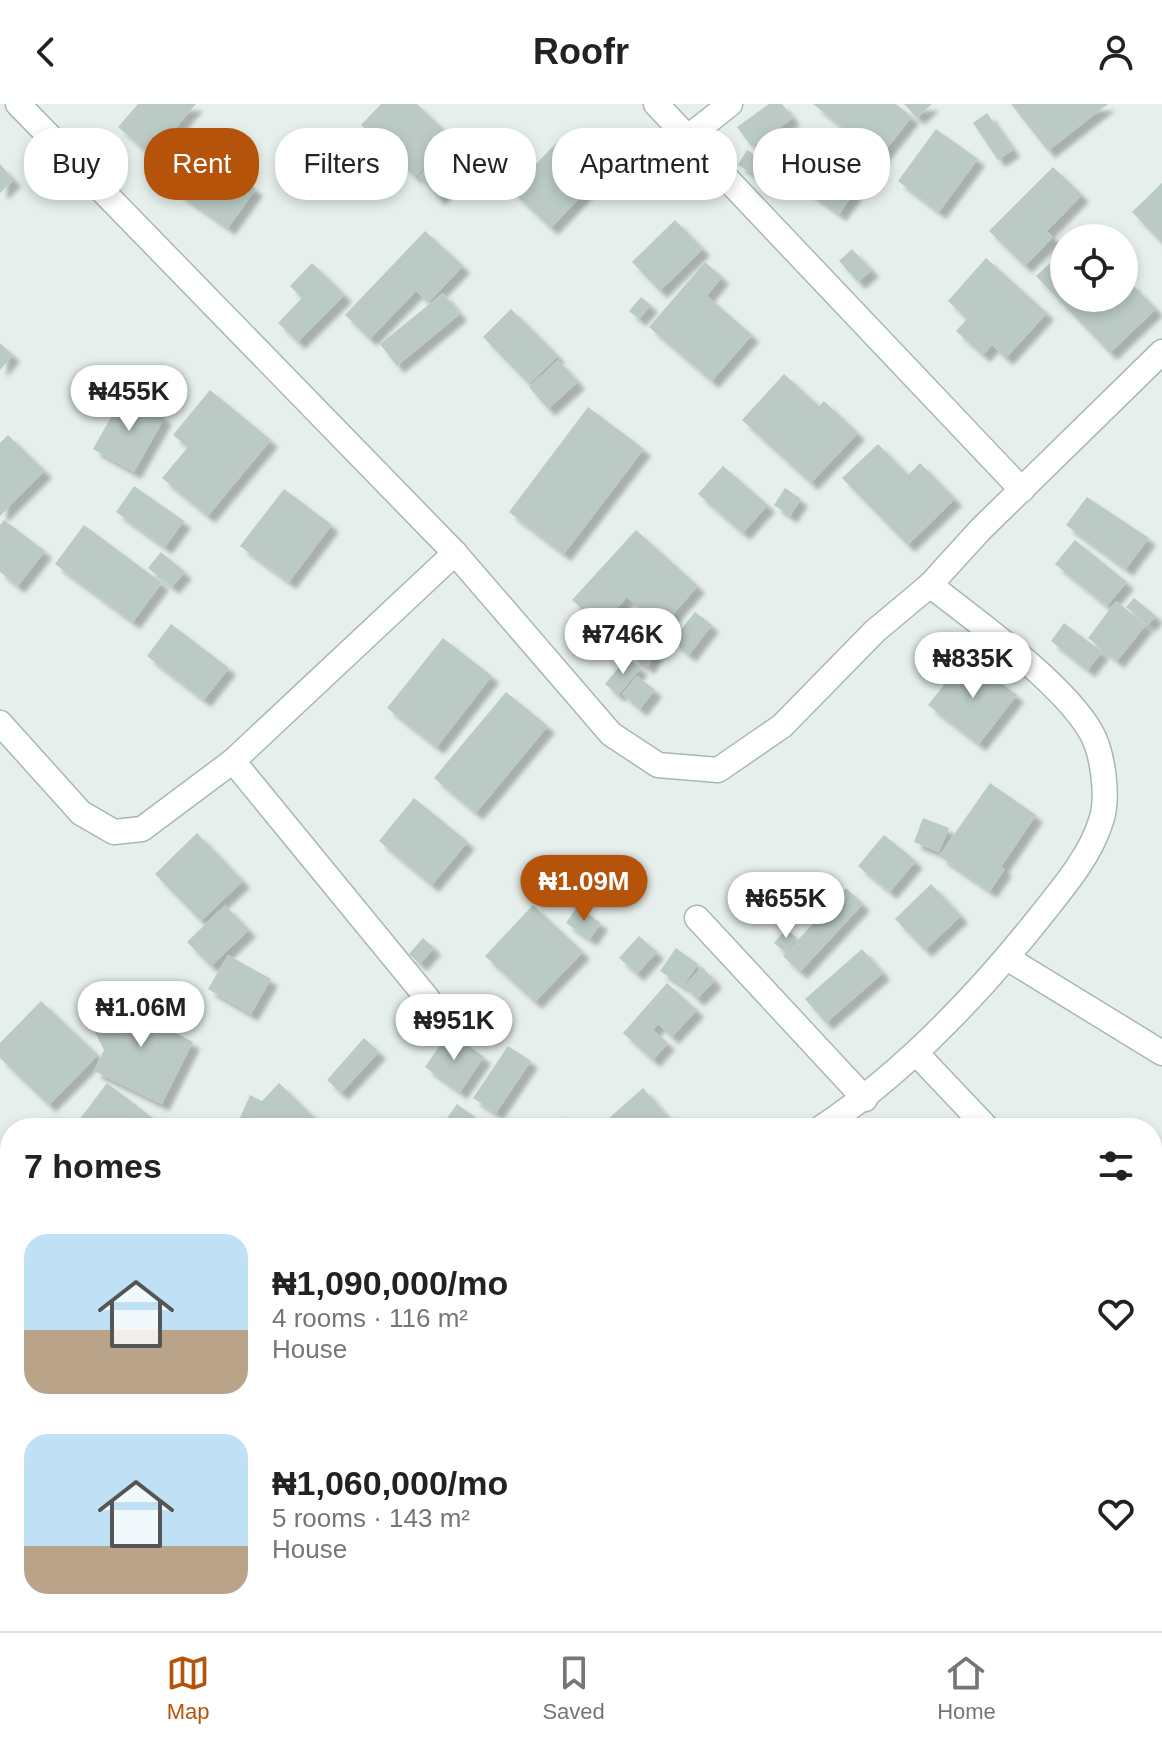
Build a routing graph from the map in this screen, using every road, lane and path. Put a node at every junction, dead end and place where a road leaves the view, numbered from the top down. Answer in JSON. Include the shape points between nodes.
{"nodes":[{"id":1,"x":656,"y":104,"type":"edge"},
{"id":2,"x":730,"y":104,"type":"edge"},
{"id":3,"x":24,"y":106,"type":"edge"},
{"id":4,"x":678,"y":128,"type":"edge"},
{"id":5,"x":700,"y":128,"type":"edge"},
{"id":6,"x":737,"y":191,"type":"edge"},
{"id":7,"x":1162,"y":352,"type":"edge"},
{"id":8,"x":1022,"y":490,"type":"junction"},
{"id":9,"x":455,"y":553,"type":"junction"},
{"id":10,"x":930,"y":585,"type":"junction"},
{"id":11,"x":0,"y":723,"type":"edge"},
{"id":12,"x":233,"y":761,"type":"junction"},
{"id":13,"x":697,"y":918,"type":"dead end"},
{"id":14,"x":1007,"y":958,"type":"junction"},
{"id":15,"x":428,"y":999,"type":"dead end"},
{"id":16,"x":916,"y":1053,"type":"junction"},
{"id":17,"x":1162,"y":1053,"type":"edge"},
{"id":18,"x":865,"y":1099,"type":"junction"},
{"id":19,"x":836,"y":1118,"type":"edge"},
{"id":20,"x":978,"y":1118,"type":"edge"}],
"edges":[{"from":1,"to":4,"type":"street"},
{"from":2,"to":5,"type":"street"},
{"from":3,"to":9,"type":"street"},
{"from":6,"to":8,"type":"street"},
{"from":7,"to":8,"type":"street"},
{"from":8,"to":10,"type":"street"},
{"from":9,"to":10,"type":"street","via":[[611,734],[658,765],[718,770],[791,718],[875,631]]},
{"from":9,"to":12,"type":"street"},
{"from":10,"to":14,"type":"street","via":[[1048,682],[1092,733],[1104,778],[1102,820],[1069,880]]},
{"from":11,"to":12,"type":"street","via":[[81,813],[114,832],[142,829]]},
{"from":12,"to":15,"type":"street"},
{"from":13,"to":18,"type":"street"},
{"from":14,"to":16,"type":"street"},
{"from":14,"to":17,"type":"street"},
{"from":16,"to":18,"type":"street"},
{"from":16,"to":20,"type":"street"},
{"from":18,"to":19,"type":"street"}]}
